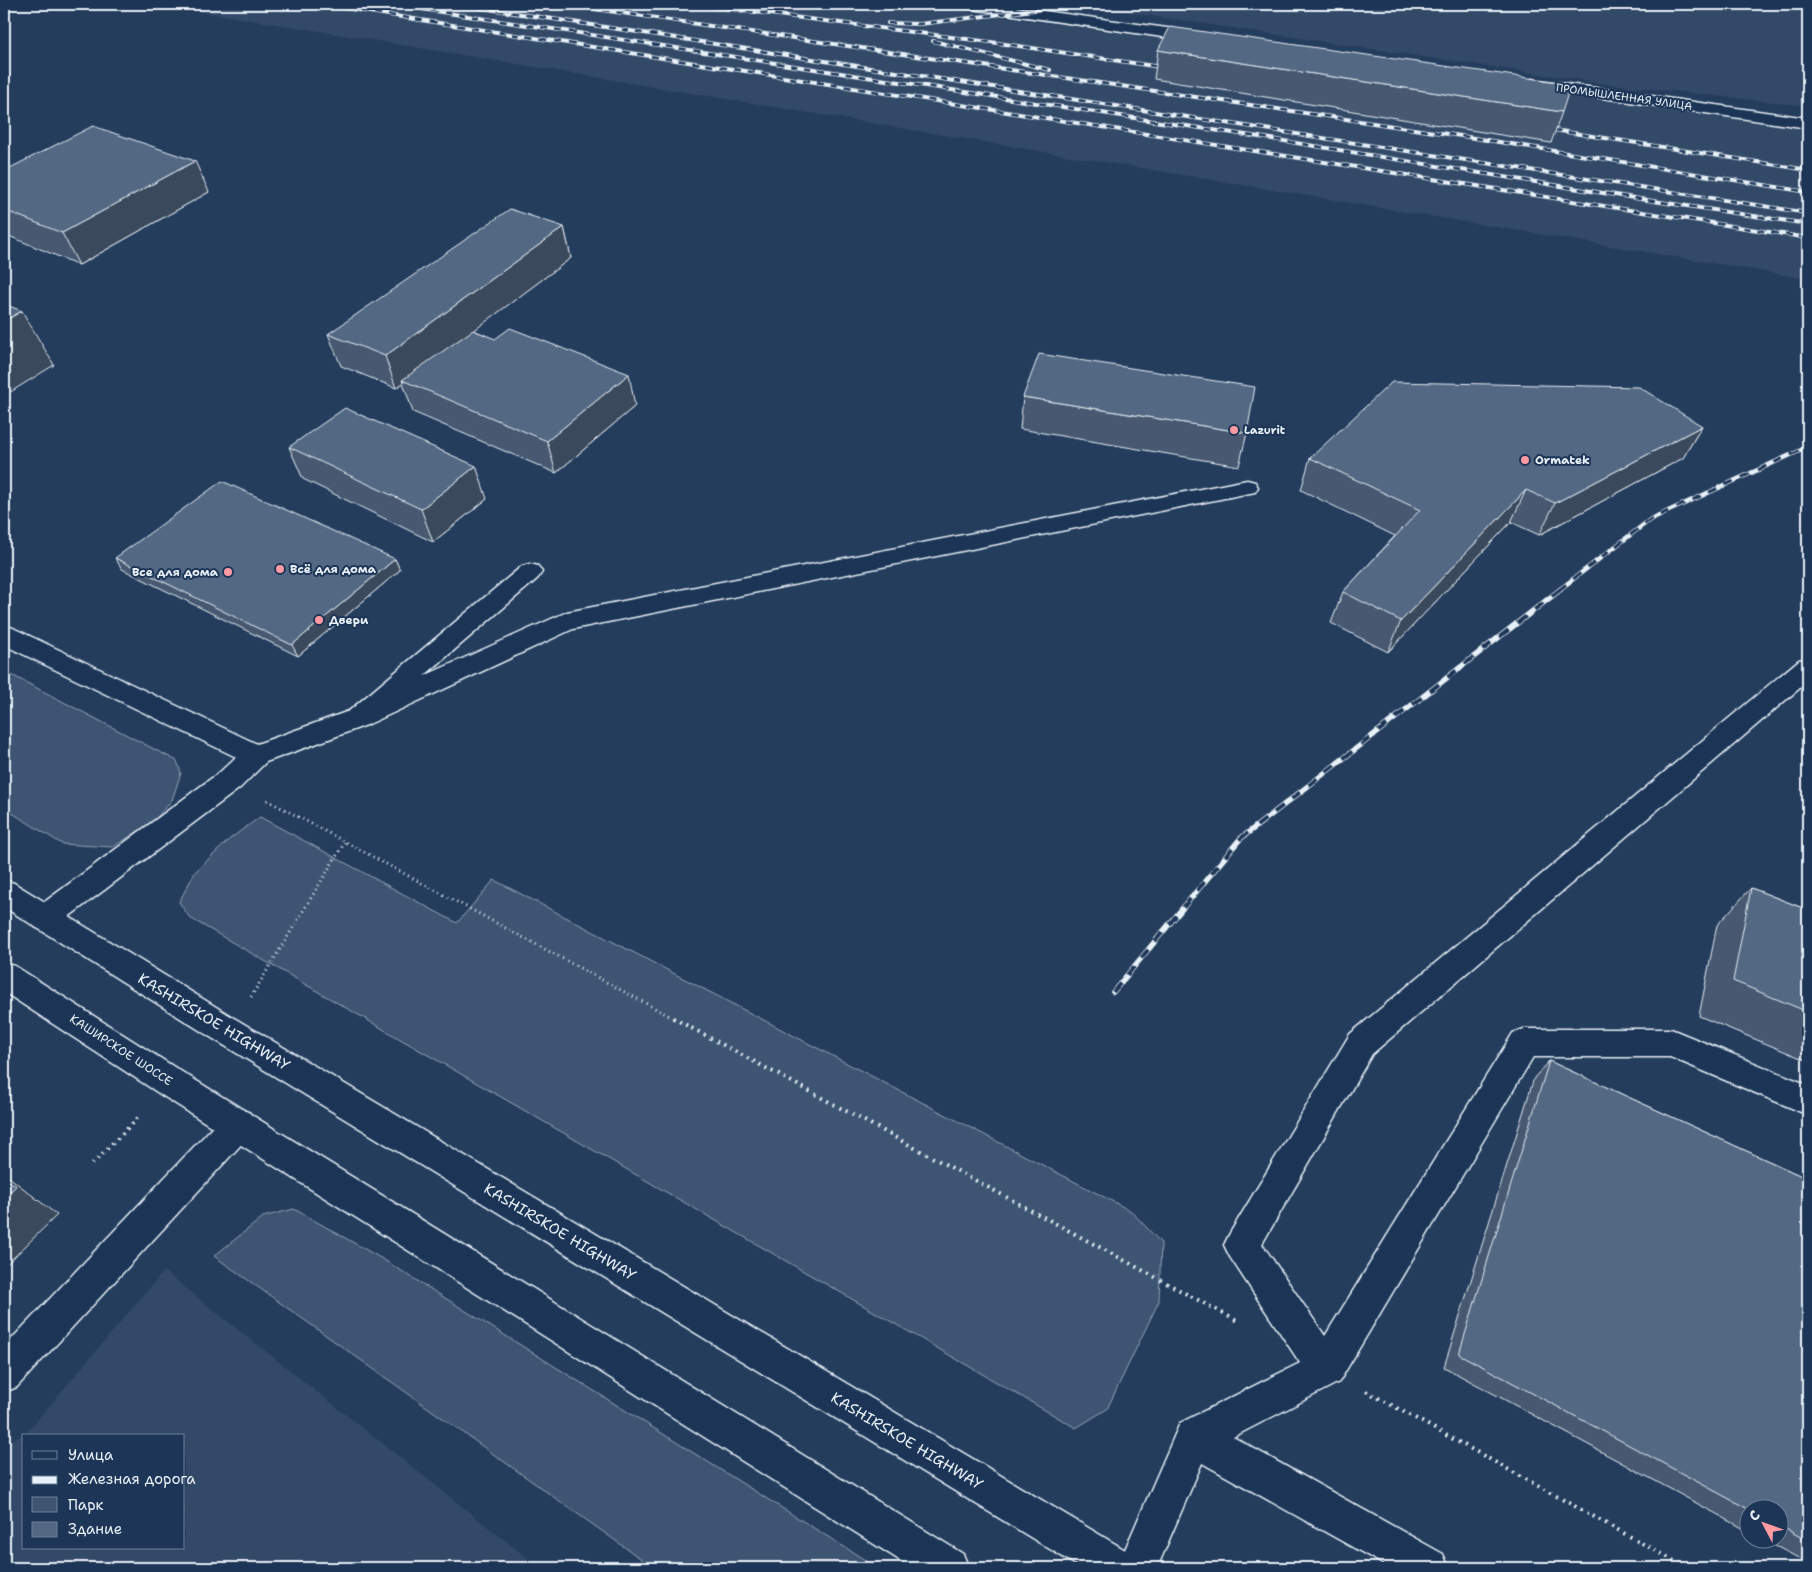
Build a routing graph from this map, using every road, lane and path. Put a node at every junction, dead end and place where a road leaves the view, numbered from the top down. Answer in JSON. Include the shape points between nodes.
{"nodes":[{"id":1,"x":965,"y":4,"type":"edge"},
{"id":2,"x":1216,"y":40,"type":"edge"},
{"id":3,"x":1512,"y":81,"type":"edge"},
{"id":4,"x":1808,"y":123,"type":"edge"},
{"id":5,"x":1247,"y":487,"type":"dead end"},
{"id":6,"x":530,"y":572,"type":"dead end"},
{"id":7,"x":4,"y":634,"type":"edge"},
{"id":8,"x":1808,"y":667,"type":"edge"},
{"id":9,"x":358,"y":718,"type":"junction"},
{"id":10,"x":256,"y":755,"type":"junction"},
{"id":11,"x":230,"y":780,"type":"junction"},
{"id":12,"x":4,"y":892,"type":"edge"},
{"id":13,"x":45,"y":918,"type":"junction"},
{"id":14,"x":4,"y":976,"type":"edge"},
{"id":15,"x":1808,"y":1100,"type":"edge"},
{"id":16,"x":238,"y":1124,"type":"junction"},
{"id":17,"x":1240,"y":1323,"type":"dead end"},
{"id":18,"x":1326,"y":1369,"type":"junction"},
{"id":19,"x":4,"y":1374,"type":"edge"},
{"id":20,"x":1194,"y":1437,"type":"junction"},
{"id":21,"x":949,"y":1568,"type":"edge"},
{"id":22,"x":1118,"y":1568,"type":"edge"},
{"id":23,"x":1137,"y":1568,"type":"edge"},
{"id":24,"x":1429,"y":1568,"type":"edge"},
{"id":25,"x":1687,"y":1568,"type":"edge"}],
"edges":[{"from":1,"to":2,"type":"main road"},
{"from":3,"to":4,"type":"main road","name":"ПРОМЫШЛЕННАЯ УЛИЦА"},
{"from":5,"to":9,"type":"main road","via":[[567,621]]},
{"from":6,"to":9,"type":"main road"},
{"from":7,"to":10,"type":"main road"},
{"from":8,"to":18,"type":"main road","via":[[1361,1044],[1242,1245]]},
{"from":9,"to":10,"type":"main road"},
{"from":10,"to":11,"type":"main road"},
{"from":11,"to":13,"type":"main road"},
{"from":11,"to":17,"type":"path"},
{"from":12,"to":13,"type":"main road","name":"KASHIRSKOE HIGHWAY"},
{"from":13,"to":22,"type":"main road","name":"KASHIRSKOE HIGHWAY"},
{"from":14,"to":16,"type":"main road","name":"КАШИРСКОЕ ШОССЕ"},
{"from":15,"to":18,"type":"main road","via":[[1671,1043],[1524,1043]]},
{"from":16,"to":19,"type":"main road"},
{"from":16,"to":21,"type":"main road"},
{"from":18,"to":20,"type":"main road"},
{"from":18,"to":25,"type":"path"},
{"from":20,"to":23,"type":"main road"},
{"from":20,"to":24,"type":"main road"}]}
